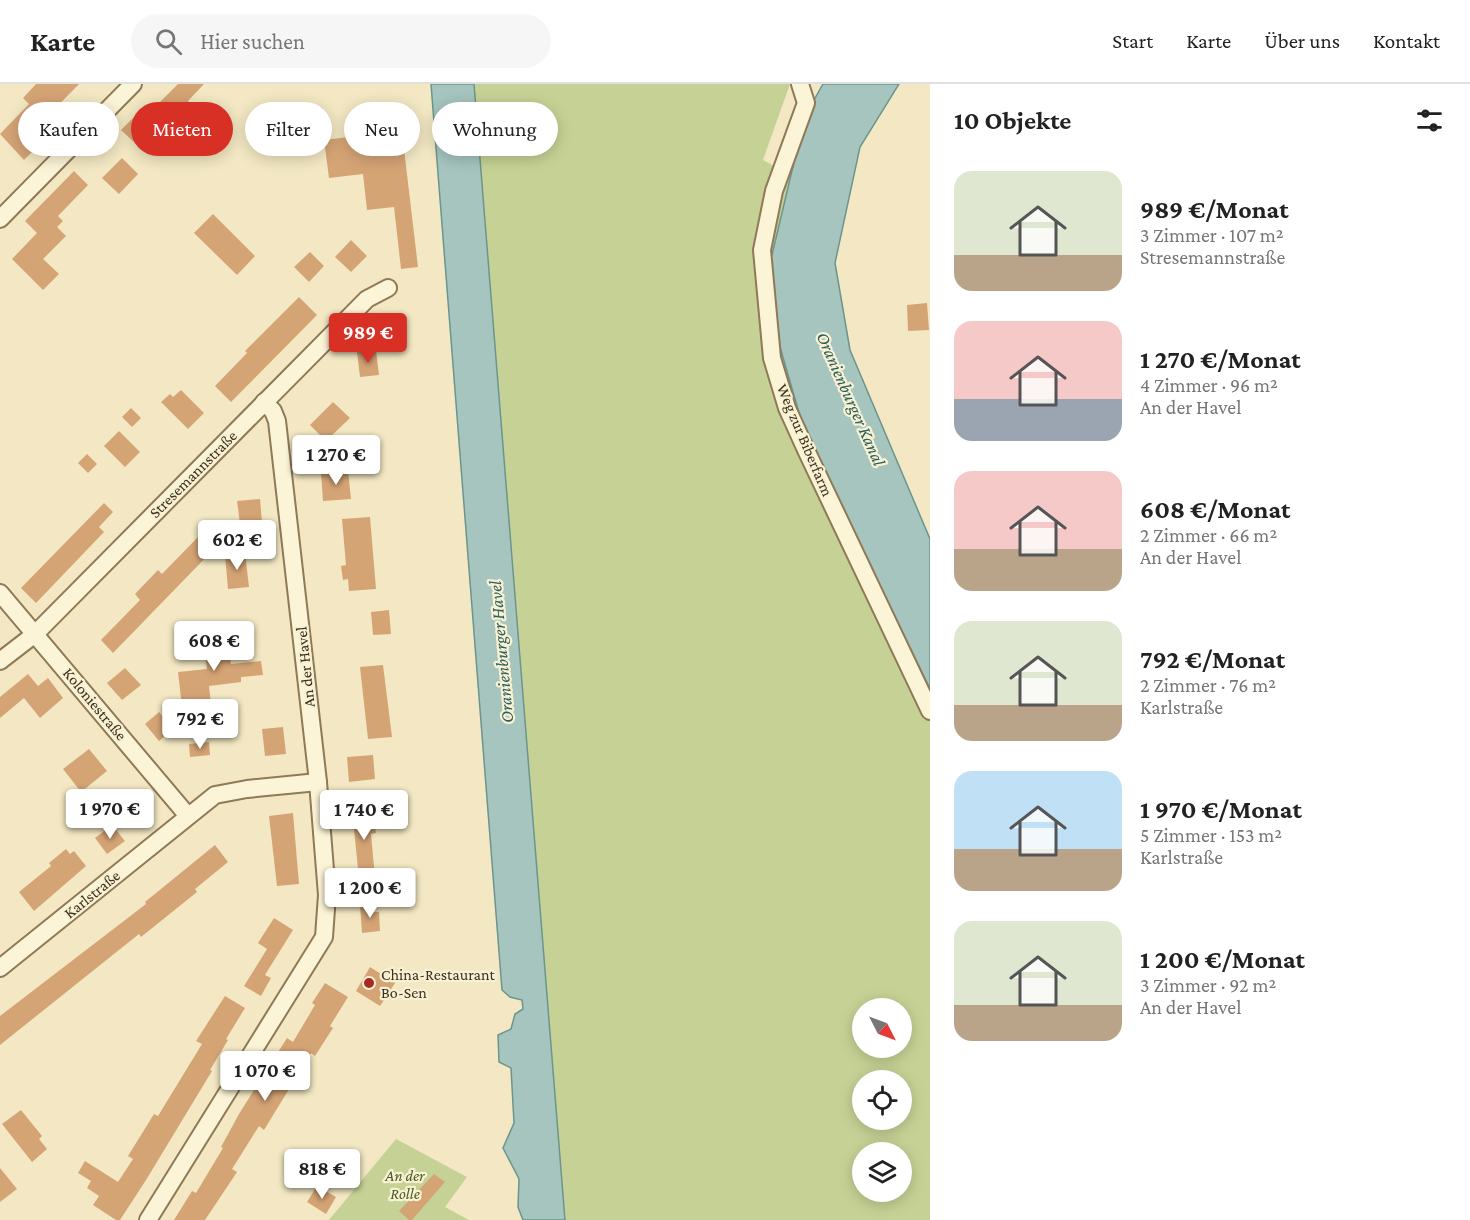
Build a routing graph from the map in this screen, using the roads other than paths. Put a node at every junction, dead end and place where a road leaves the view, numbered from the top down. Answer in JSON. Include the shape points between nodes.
{"nodes":[{"id":1,"x":133,"y":84,"type":"edge"},
{"id":2,"x":801,"y":84,"type":"edge"},
{"id":3,"x":0,"y":219,"type":"edge"},
{"id":4,"x":388,"y":288,"type":"dead end"},
{"id":5,"x":264,"y":402,"type":"junction"},
{"id":6,"x":0,"y":593,"type":"edge"},
{"id":7,"x":35,"y":634,"type":"junction"},
{"id":8,"x":0,"y":661,"type":"edge"},
{"id":9,"x":930,"y":711,"type":"edge"},
{"id":10,"x":318,"y":782,"type":"junction"},
{"id":11,"x":188,"y":816,"type":"junction"},
{"id":12,"x":0,"y":968,"type":"edge"},
{"id":13,"x":148,"y":1220,"type":"edge"}],
"edges":[{"from":1,"to":3,"type":"street"},
{"from":2,"to":9,"type":"street","name":"Weg zur Biberfarm","via":[[806,103],[774,191],[762,250],[771,358],[787,408]]},
{"from":4,"to":5,"type":"street","name":"Stresemannstraße","via":[[367,299]]},
{"from":5,"to":7,"type":"street","name":"Stresemannstraße"},
{"from":5,"to":10,"type":"street","name":"An der Havel","via":[[278,421]]},
{"from":6,"to":7,"type":"street","name":"Koloniestraße"},
{"from":7,"to":8,"type":"street","name":"Stresemannstraße"},
{"from":7,"to":11,"type":"street","name":"Koloniestraße"},
{"from":10,"to":11,"type":"street","name":"Karlstraße","via":[[215,795]]},
{"from":10,"to":13,"type":"street","name":"An der Havel","via":[[327,895],[324,937]]},
{"from":11,"to":12,"type":"street","name":"Karlstraße"}]}
